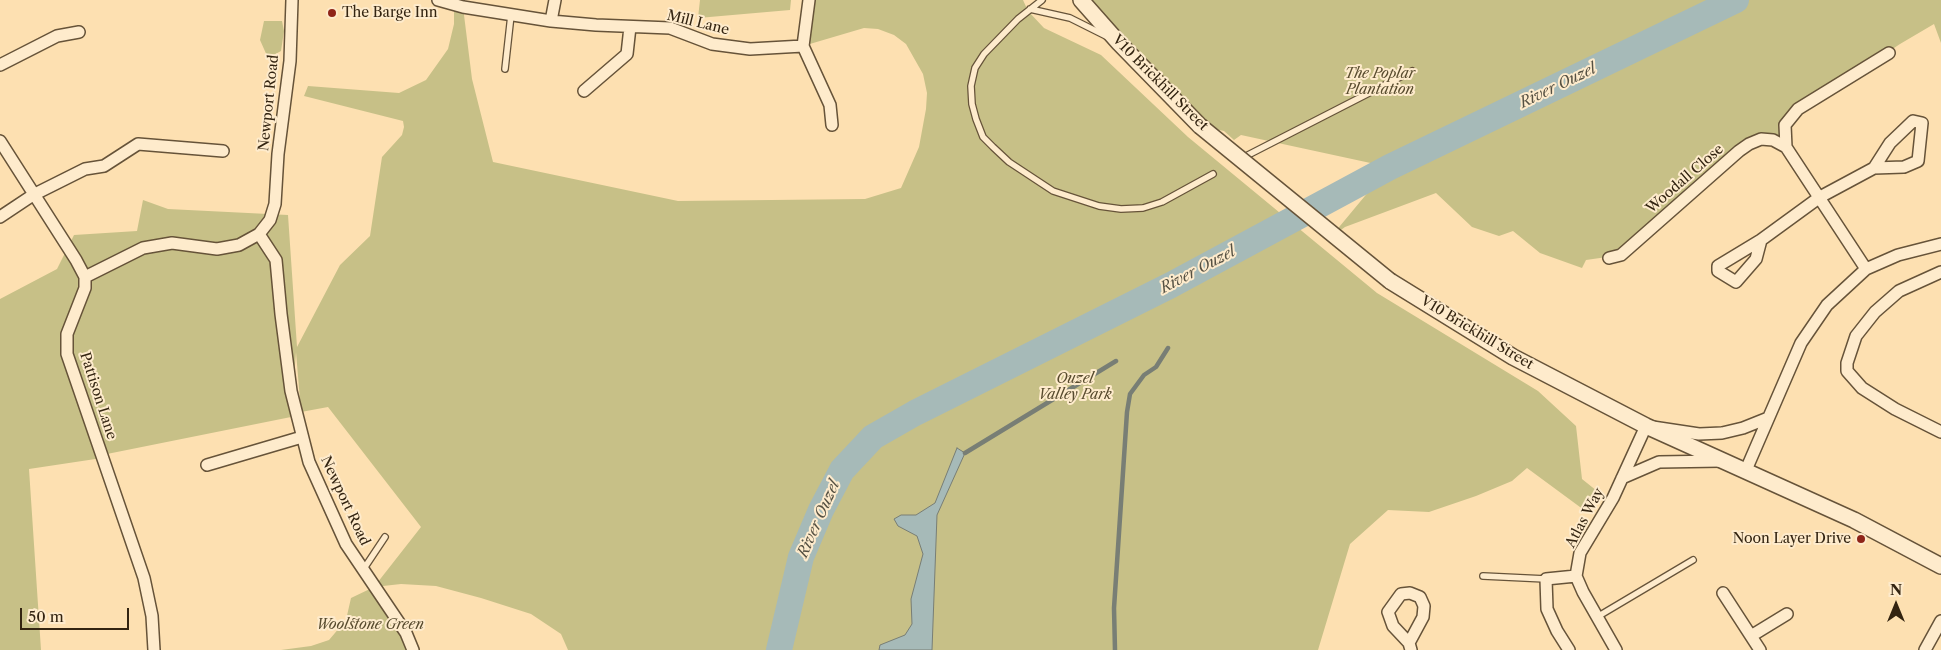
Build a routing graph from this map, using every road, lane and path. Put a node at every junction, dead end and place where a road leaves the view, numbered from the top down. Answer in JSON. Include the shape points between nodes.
{"nodes":[{"id":1,"x":292,"y":0,"type":"edge"},
{"id":2,"x":438,"y":0,"type":"edge"},
{"id":3,"x":555,"y":0,"type":"edge"},
{"id":4,"x":809,"y":0,"type":"edge"},
{"id":5,"x":1042,"y":0,"type":"edge"},
{"id":6,"x":1081,"y":0,"type":"edge"},
{"id":7,"x":1030,"y":9,"type":"junction"},
{"id":8,"x":511,"y":15,"type":"junction"},
{"id":9,"x":551,"y":21,"type":"junction"},
{"id":10,"x":630,"y":27,"type":"junction"},
{"id":11,"x":79,"y":32,"type":"dead end"},
{"id":12,"x":1118,"y":43,"type":"junction"},
{"id":13,"x":803,"y":46,"type":"junction"},
{"id":14,"x":1888,"y":52,"type":"dead end"},
{"id":15,"x":0,"y":65,"type":"edge"},
{"id":16,"x":504,"y":69,"type":"dead end"},
{"id":17,"x":1412,"y":71,"type":"dead end"},
{"id":18,"x":584,"y":91,"type":"dead end"},
{"id":19,"x":832,"y":126,"type":"dead end"},
{"id":20,"x":0,"y":141,"type":"edge"},
{"id":21,"x":1786,"y":147,"type":"junction"},
{"id":22,"x":223,"y":151,"type":"dead end"},
{"id":23,"x":1248,"y":155,"type":"dead end"},
{"id":24,"x":1874,"y":168,"type":"junction"},
{"id":25,"x":1213,"y":174,"type":"dead end"},
{"id":26,"x":33,"y":195,"type":"junction"},
{"id":27,"x":1820,"y":197,"type":"junction"},
{"id":28,"x":0,"y":217,"type":"edge"},
{"id":29,"x":259,"y":234,"type":"junction"},
{"id":30,"x":1761,"y":240,"type":"dead end"},
{"id":31,"x":1941,"y":244,"type":"edge"},
{"id":32,"x":1609,"y":258,"type":"dead end"},
{"id":33,"x":1866,"y":269,"type":"junction"},
{"id":34,"x":1941,"y":272,"type":"edge"},
{"id":35,"x":85,"y":277,"type":"junction"},
{"id":36,"x":1768,"y":418,"type":"junction"},
{"id":37,"x":1646,"y":426,"type":"junction"},
{"id":38,"x":1941,"y":432,"type":"edge"},
{"id":39,"x":302,"y":438,"type":"junction"},
{"id":40,"x":1726,"y":461,"type":"junction"},
{"id":41,"x":207,"y":465,"type":"dead end"},
{"id":42,"x":1746,"y":470,"type":"junction"},
{"id":43,"x":1622,"y":478,"type":"junction"},
{"id":44,"x":385,"y":537,"type":"dead end"},
{"id":45,"x":1693,"y":560,"type":"dead end"},
{"id":46,"x":1941,"y":566,"type":"edge"},
{"id":47,"x":363,"y":570,"type":"junction"},
{"id":48,"x":1483,"y":576,"type":"dead end"},
{"id":49,"x":1576,"y":576,"type":"junction"},
{"id":50,"x":1546,"y":579,"type":"junction"},
{"id":51,"x":1723,"y":594,"type":"dead end"},
{"id":52,"x":1787,"y":614,"type":"dead end"},
{"id":53,"x":1597,"y":617,"type":"junction"},
{"id":54,"x":1939,"y":624,"type":"edge"},
{"id":55,"x":1751,"y":636,"type":"junction"},
{"id":56,"x":154,"y":650,"type":"edge"},
{"id":57,"x":413,"y":650,"type":"edge"},
{"id":58,"x":1570,"y":650,"type":"edge"},
{"id":59,"x":1616,"y":650,"type":"edge"},
{"id":60,"x":1760,"y":650,"type":"edge"},
{"id":61,"x":1924,"y":650,"type":"edge"}],
"edges":[{"from":1,"to":29,"type":"street","name":"Newport Road","via":[[290,62],[275,204],[270,220]]},
{"from":2,"to":8,"type":"street","name":"Mill Lane"},
{"from":3,"to":9,"type":"street"},
{"from":4,"to":13,"type":"street"},
{"from":5,"to":7,"type":"lane"},
{"from":6,"to":12,"type":"street","name":"V10 Brickhill Street"},
{"from":7,"to":12,"type":"lane","via":[[1070,18]]},
{"from":7,"to":25,"type":"lane","via":[[984,54],[975,68],[971,86],[972,104],[984,137],[1009,162],[1053,191],[1100,206],[1121,208],[1143,208],[1162,202]]},
{"from":8,"to":9,"type":"street","name":"Mill Lane"},
{"from":8,"to":16,"type":"lane"},
{"from":9,"to":10,"type":"street","name":"Mill Lane"},
{"from":10,"to":13,"type":"street","name":"Mill Lane","via":[[670,28],[712,44],[750,49]]},
{"from":10,"to":18,"type":"street","via":[[627,54]]},
{"from":11,"to":15,"type":"street","via":[[57,36]]},
{"from":12,"to":37,"type":"street","name":"V10 Brickhill Street","bridge":true,"via":[[1200,126],[1390,282],[1513,357]]},
{"from":13,"to":19,"type":"street","via":[[830,105]]},
{"from":14,"to":21,"type":"street","via":[[1798,109],[1785,126]]},
{"from":17,"to":23,"type":"lane"},
{"from":20,"to":26,"type":"street"},
{"from":21,"to":27,"type":"street"},
{"from":21,"to":32,"type":"street","name":"Woodall Close","via":[[1773,140],[1761,139],[1749,144],[1621,255]]},
{"from":22,"to":26,"type":"street","via":[[138,144],[104,166],[85,169]]},
{"from":24,"to":24,"type":"street","via":[[1890,143],[1913,121],[1922,123],[1918,161],[1904,166]]},
{"from":24,"to":27,"type":"street"},
{"from":26,"to":28,"type":"street"},
{"from":26,"to":35,"type":"street"},
{"from":27,"to":30,"type":"street"},
{"from":27,"to":33,"type":"street"},
{"from":29,"to":35,"type":"street","via":[[240,244],[217,249],[172,243],[143,248]]},
{"from":29,"to":39,"type":"street","name":"Newport Road","via":[[276,260],[291,391]]},
{"from":31,"to":33,"type":"street","via":[[1898,255]]},
{"from":33,"to":36,"type":"street","via":[[1828,305],[1800,343]]},
{"from":34,"to":38,"type":"street","via":[[1899,291],[1875,312],[1856,336],[1847,363],[1848,371],[1862,388],[1894,410]]},
{"from":35,"to":56,"type":"street","name":"Pattison Lane","via":[[85,288],[67,334],[67,354],[144,578],[152,616]]},
{"from":36,"to":37,"type":"street","via":[[1722,433],[1699,434]]},
{"from":36,"to":42,"type":"street"},
{"from":37,"to":40,"type":"street","name":"V10 Brickhill Street"},
{"from":37,"to":43,"type":"street","name":"Atlas Way"},
{"from":39,"to":41,"type":"street"},
{"from":39,"to":47,"type":"street","name":"Newport Road","via":[[321,490],[346,544]]},
{"from":40,"to":42,"type":"street","name":"V10 Brickhill Street"},
{"from":40,"to":43,"type":"street","via":[[1659,462]]},
{"from":42,"to":46,"type":"street","name":"V10 Brickhill Street","via":[[1854,520]]},
{"from":43,"to":49,"type":"street","name":"Atlas Way","via":[[1580,553]]},
{"from":44,"to":47,"type":"lane"},
{"from":45,"to":53,"type":"lane"},
{"from":47,"to":57,"type":"street","name":"Newport Road","via":[[406,633]]},
{"from":48,"to":50,"type":"lane"},
{"from":49,"to":50,"type":"street"},
{"from":49,"to":53,"type":"street"},
{"from":50,"to":58,"type":"street","via":[[1547,609]]},
{"from":51,"to":55,"type":"street"},
{"from":52,"to":55,"type":"street"},
{"from":53,"to":59,"type":"street"},
{"from":54,"to":61,"type":"street"},
{"from":55,"to":60,"type":"street"}]}
